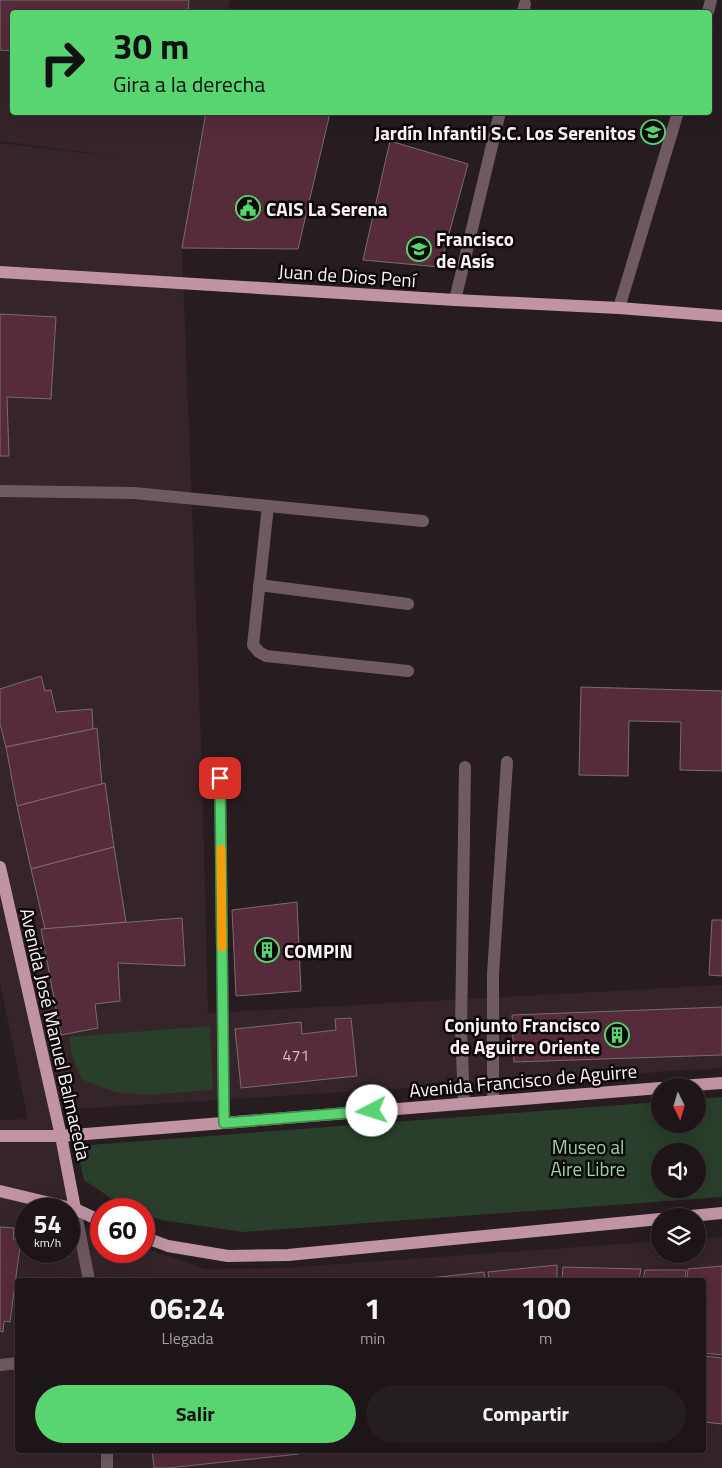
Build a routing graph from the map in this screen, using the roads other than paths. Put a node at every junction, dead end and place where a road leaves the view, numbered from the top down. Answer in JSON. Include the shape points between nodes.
{"nodes":[{"id":1,"x":499,"y":115,"type":"edge"},
{"id":2,"x":677,"y":115,"type":"edge"},
{"id":3,"x":0,"y":272,"type":"edge"},
{"id":4,"x":455,"y":300,"type":"junction"},
{"id":5,"x":618,"y":308,"type":"junction"},
{"id":6,"x":722,"y":316,"type":"edge"},
{"id":7,"x":0,"y":492,"type":"edge"},
{"id":8,"x":268,"y":506,"type":"junction"},
{"id":9,"x":423,"y":520,"type":"dead end"},
{"id":10,"x":259,"y":585,"type":"junction"},
{"id":11,"x":408,"y":604,"type":"dead end"},
{"id":12,"x":408,"y":671,"type":"dead end"},
{"id":13,"x":507,"y":762,"type":"dead end"},
{"id":14,"x":465,"y":767,"type":"dead end"},
{"id":15,"x":220,"y":778,"type":"dead end"},
{"id":16,"x":0,"y":867,"type":"edge"},
{"id":17,"x":722,"y":1083,"type":"edge"},
{"id":18,"x":706,"y":1084,"type":"edge"},
{"id":19,"x":651,"y":1089,"type":"edge"},
{"id":20,"x":493,"y":1101,"type":"junction"},
{"id":21,"x":464,"y":1103,"type":"junction"},
{"id":22,"x":224,"y":1123,"type":"junction"},
{"id":23,"x":0,"y":1136,"type":"edge"},
{"id":24,"x":61,"y":1136,"type":"junction"},
{"id":25,"x":0,"y":1191,"type":"edge"},
{"id":26,"x":29,"y":1198,"type":"edge"},
{"id":27,"x":73,"y":1198,"type":"edge"},
{"id":28,"x":722,"y":1213,"type":"edge"},
{"id":29,"x":706,"y":1215,"type":"edge"},
{"id":30,"x":651,"y":1220,"type":"edge"},
{"id":31,"x":80,"y":1234,"type":"edge"},
{"id":32,"x":155,"y":1241,"type":"edge"},
{"id":33,"x":89,"y":1278,"type":"edge"},
{"id":34,"x":15,"y":1364,"type":"edge"},
{"id":35,"x":0,"y":1365,"type":"edge"},
{"id":36,"x":107,"y":1453,"type":"edge"},
{"id":37,"x":107,"y":1468,"type":"edge"}],
"edges":[{"from":1,"to":4,"type":"street"},
{"from":2,"to":5,"type":"street"},
{"from":3,"to":4,"type":"main road","name":"Juan de Dios Pení"},
{"from":4,"to":5,"type":"main road","name":"Juan de Dios Pení"},
{"from":5,"to":6,"type":"main road","name":"Juan de Dios Pení"},
{"from":7,"to":8,"type":"street","via":[[134,493]]},
{"from":8,"to":9,"type":"street"},
{"from":8,"to":10,"type":"street"},
{"from":10,"to":11,"type":"street"},
{"from":10,"to":12,"type":"street","via":[[253,645],[259,652],[266,656]]},
{"from":13,"to":20,"type":"street","via":[[493,974]]},
{"from":14,"to":21,"type":"street","via":[[461,1029]]},
{"from":15,"to":22,"type":"street"},
{"from":16,"to":24,"type":"main road","name":"Avenida José Manuel Balmaceda"},
{"from":17,"to":18,"type":"main road"},
{"from":19,"to":20,"type":"main road","name":"Avenida Francisco de Aguirre"},
{"from":20,"to":21,"type":"main road","name":"Avenida Francisco de Aguirre"},
{"from":21,"to":22,"type":"main road","name":"Avenida Francisco de Aguirre"},
{"from":22,"to":24,"type":"main road","name":"Avenida Francisco de Aguirre"},
{"from":23,"to":24,"type":"main road","name":"Avenida Francisco de Aguirre"},
{"from":24,"to":27,"type":"main road","name":"Avenida José Manuel Balmaceda"},
{"from":25,"to":26,"type":"main road"},
{"from":28,"to":29,"type":"main road"},
{"from":30,"to":32,"type":"main road","via":[[288,1256],[228,1256]]},
{"from":31,"to":33,"type":"street"},
{"from":34,"to":35,"type":"street"},
{"from":36,"to":37,"type":"street"}]}
